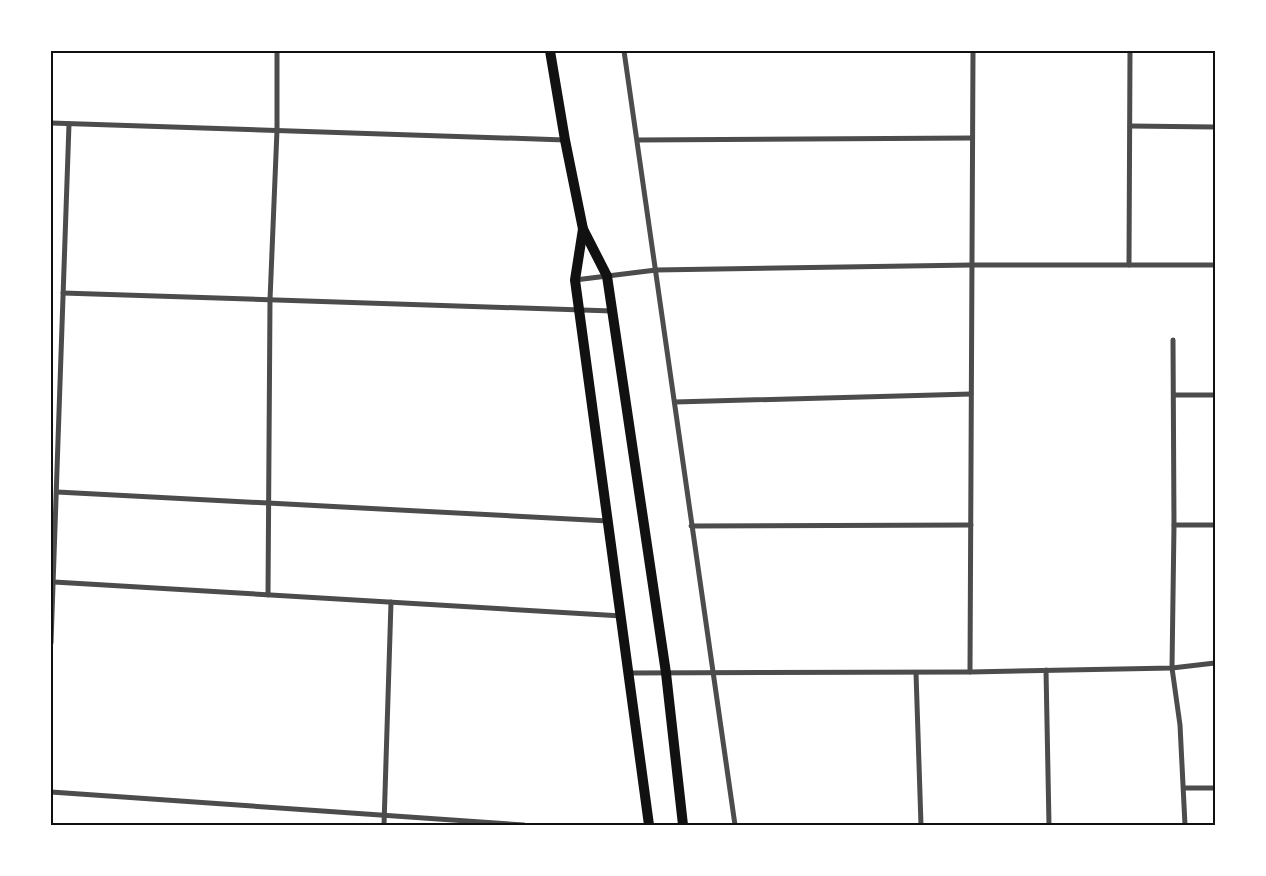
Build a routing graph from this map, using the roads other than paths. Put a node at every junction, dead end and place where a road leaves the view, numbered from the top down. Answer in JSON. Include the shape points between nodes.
{"nodes":[{"id":1,"x":277,"y":51,"type":"edge"},
{"id":2,"x":550,"y":51,"type":"edge"},
{"id":3,"x":624,"y":51,"type":"edge"},
{"id":4,"x":973,"y":51,"type":"edge"},
{"id":5,"x":1130,"y":51,"type":"edge"},
{"id":6,"x":51,"y":122,"type":"edge"},
{"id":7,"x":69,"y":124,"type":"junction"},
{"id":8,"x":1130,"y":126,"type":"junction"},
{"id":9,"x":1215,"y":127,"type":"edge"},
{"id":10,"x":277,"y":130,"type":"junction"},
{"id":11,"x":972,"y":138,"type":"junction"},
{"id":12,"x":565,"y":140,"type":"junction"},
{"id":13,"x":638,"y":140,"type":"junction"},
{"id":14,"x":583,"y":229,"type":"junction"},
{"id":15,"x":972,"y":265,"type":"junction"},
{"id":16,"x":1129,"y":265,"type":"junction"},
{"id":17,"x":1215,"y":265,"type":"edge"},
{"id":18,"x":656,"y":270,"type":"junction"},
{"id":19,"x":607,"y":276,"type":"junction"},
{"id":20,"x":575,"y":280,"type":"junction"},
{"id":21,"x":63,"y":293,"type":"junction"},
{"id":22,"x":270,"y":300,"type":"junction"},
{"id":23,"x":579,"y":310,"type":"junction"},
{"id":24,"x":613,"y":312,"type":"junction"},
{"id":25,"x":1173,"y":340,"type":"dead end"},
{"id":26,"x":971,"y":394,"type":"junction"},
{"id":27,"x":1174,"y":394,"type":"junction"},
{"id":28,"x":1215,"y":395,"type":"edge"},
{"id":29,"x":675,"y":402,"type":"junction"},
{"id":30,"x":54,"y":466,"type":"edge"},
{"id":31,"x":57,"y":492,"type":"junction"},
{"id":32,"x":268,"y":503,"type":"junction"},
{"id":33,"x":608,"y":521,"type":"junction"},
{"id":34,"x":970,"y":525,"type":"junction"},
{"id":35,"x":1174,"y":525,"type":"junction"},
{"id":36,"x":1215,"y":525,"type":"edge"},
{"id":37,"x":692,"y":526,"type":"junction"},
{"id":38,"x":54,"y":582,"type":"junction"},
{"id":39,"x":268,"y":595,"type":"junction"},
{"id":40,"x":392,"y":602,"type":"junction"},
{"id":41,"x":622,"y":616,"type":"junction"},
{"id":42,"x":51,"y":643,"type":"edge"},
{"id":43,"x":1215,"y":664,"type":"edge"},
{"id":44,"x":1172,"y":668,"type":"junction"},
{"id":45,"x":1046,"y":670,"type":"junction"},
{"id":46,"x":970,"y":672,"type":"junction"},
{"id":47,"x":629,"y":673,"type":"junction"},
{"id":48,"x":666,"y":673,"type":"junction"},
{"id":49,"x":714,"y":673,"type":"junction"},
{"id":50,"x":916,"y":673,"type":"junction"},
{"id":51,"x":1184,"y":788,"type":"junction"},
{"id":52,"x":1215,"y":788,"type":"edge"},
{"id":53,"x":51,"y":792,"type":"edge"},
{"id":54,"x":384,"y":816,"type":"junction"},
{"id":55,"x":384,"y":825,"type":"edge"},
{"id":56,"x":524,"y":825,"type":"edge"},
{"id":57,"x":649,"y":825,"type":"edge"},
{"id":58,"x":683,"y":825,"type":"edge"},
{"id":59,"x":735,"y":825,"type":"edge"},
{"id":60,"x":921,"y":825,"type":"edge"},
{"id":61,"x":1049,"y":825,"type":"edge"},
{"id":62,"x":1185,"y":825,"type":"edge"}],
"edges":[{"from":1,"to":10,"type":"street"},
{"from":2,"to":12,"type":"main road"},
{"from":3,"to":13,"type":"street"},
{"from":4,"to":11,"type":"street"},
{"from":5,"to":8,"type":"street"},
{"from":6,"to":7,"type":"street"},
{"from":7,"to":10,"type":"street"},
{"from":7,"to":21,"type":"street"},
{"from":8,"to":9,"type":"street"},
{"from":8,"to":16,"type":"street"},
{"from":10,"to":12,"type":"street"},
{"from":10,"to":22,"type":"street"},
{"from":11,"to":13,"type":"street"},
{"from":11,"to":15,"type":"street"},
{"from":12,"to":14,"type":"main road"},
{"from":13,"to":18,"type":"street"},
{"from":14,"to":19,"type":"main road"},
{"from":14,"to":20,"type":"main road"},
{"from":15,"to":16,"type":"street"},
{"from":15,"to":18,"type":"street"},
{"from":15,"to":26,"type":"street"},
{"from":16,"to":17,"type":"street"},
{"from":18,"to":19,"type":"street"},
{"from":18,"to":29,"type":"street"},
{"from":19,"to":20,"type":"street"},
{"from":19,"to":24,"type":"main road"},
{"from":20,"to":23,"type":"main road"},
{"from":21,"to":22,"type":"street"},
{"from":21,"to":30,"type":"street"},
{"from":22,"to":23,"type":"street"},
{"from":22,"to":32,"type":"street"},
{"from":23,"to":24,"type":"street"},
{"from":23,"to":33,"type":"main road"},
{"from":24,"to":48,"type":"main road"},
{"from":25,"to":27,"type":"street"},
{"from":26,"to":29,"type":"street"},
{"from":26,"to":34,"type":"street"},
{"from":27,"to":28,"type":"street"},
{"from":27,"to":35,"type":"street"},
{"from":29,"to":37,"type":"street"},
{"from":30,"to":31,"type":"street"},
{"from":31,"to":32,"type":"street"},
{"from":31,"to":38,"type":"street"},
{"from":32,"to":33,"type":"street"},
{"from":32,"to":39,"type":"street"},
{"from":33,"to":41,"type":"main road"},
{"from":34,"to":37,"type":"street"},
{"from":34,"to":46,"type":"street"},
{"from":35,"to":36,"type":"street"},
{"from":35,"to":44,"type":"street"},
{"from":37,"to":49,"type":"street"},
{"from":38,"to":39,"type":"street"},
{"from":38,"to":42,"type":"street"},
{"from":39,"to":40,"type":"street"},
{"from":40,"to":41,"type":"street"},
{"from":40,"to":54,"type":"street"},
{"from":41,"to":47,"type":"main road"},
{"from":43,"to":44,"type":"street"},
{"from":44,"to":45,"type":"street"},
{"from":44,"to":51,"type":"street"},
{"from":45,"to":46,"type":"street"},
{"from":45,"to":61,"type":"street"},
{"from":46,"to":50,"type":"street"},
{"from":47,"to":48,"type":"street"},
{"from":47,"to":57,"type":"main road"},
{"from":48,"to":49,"type":"street"},
{"from":48,"to":58,"type":"main road"},
{"from":49,"to":50,"type":"street"},
{"from":49,"to":59,"type":"street"},
{"from":50,"to":60,"type":"street"},
{"from":51,"to":52,"type":"street"},
{"from":51,"to":62,"type":"street"},
{"from":53,"to":54,"type":"street"},
{"from":54,"to":55,"type":"street"},
{"from":54,"to":56,"type":"street"}]}
